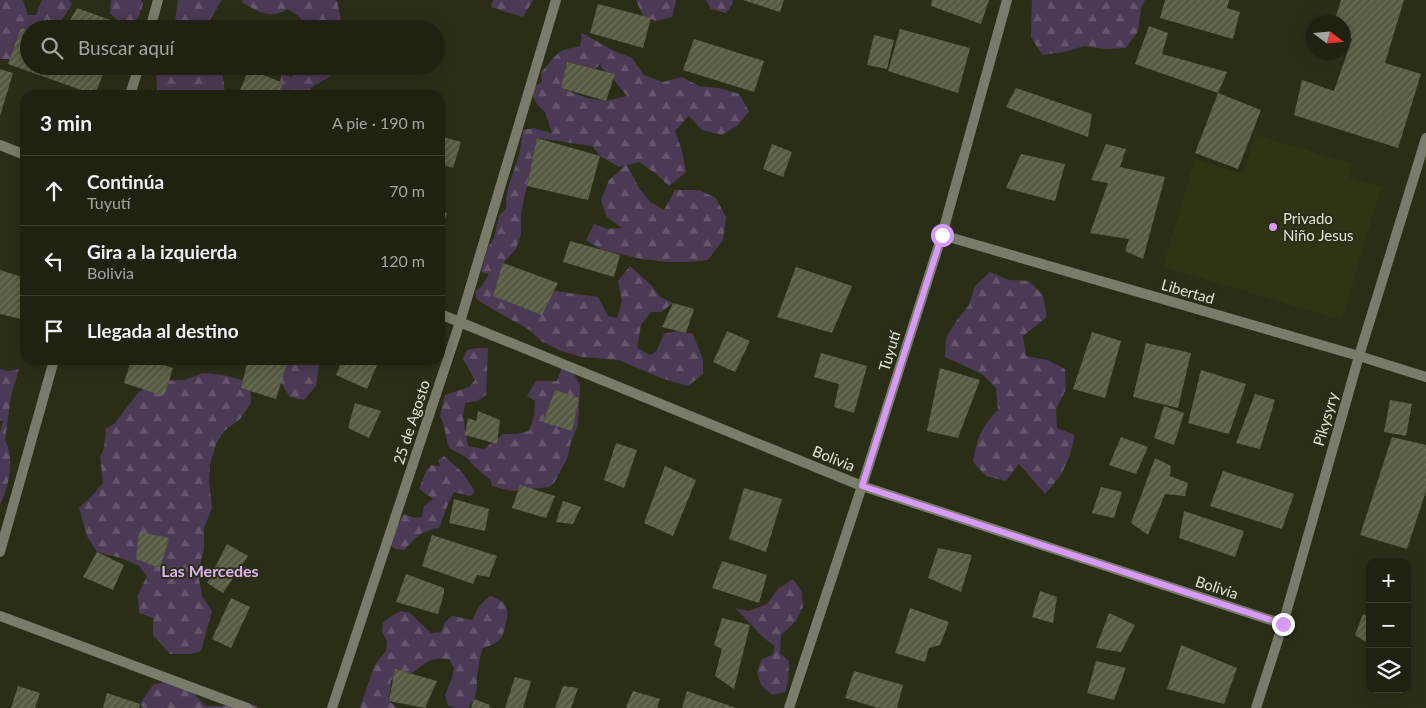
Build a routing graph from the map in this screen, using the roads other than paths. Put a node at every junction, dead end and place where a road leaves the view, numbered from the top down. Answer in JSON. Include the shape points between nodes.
{"nodes":[{"id":1,"x":158,"y":0,"type":"edge"},
{"id":2,"x":556,"y":0,"type":"edge"},
{"id":3,"x":1007,"y":0,"type":"edge"},
{"id":4,"x":152,"y":20,"type":"edge"},
{"id":5,"x":136,"y":75,"type":"edge"},
{"id":6,"x":131,"y":90,"type":"edge"},
{"id":7,"x":1426,"y":138,"type":"edge"},
{"id":8,"x":0,"y":145,"type":"edge"},
{"id":9,"x":20,"y":153,"type":"edge"},
{"id":10,"x":942,"y":235,"type":"junction"},
{"id":11,"x":445,"y":316,"type":"edge"},
{"id":12,"x":460,"y":322,"type":"junction"},
{"id":13,"x":1359,"y":356,"type":"junction"},
{"id":14,"x":53,"y":365,"type":"edge"},
{"id":15,"x":1426,"y":377,"type":"edge"},
{"id":16,"x":862,"y":486,"type":"junction"},
{"id":17,"x":0,"y":552,"type":"edge"},
{"id":18,"x":0,"y":616,"type":"edge"},
{"id":19,"x":1283,"y":624,"type":"junction"},
{"id":20,"x":247,"y":708,"type":"edge"},
{"id":21,"x":332,"y":708,"type":"edge"},
{"id":22,"x":790,"y":708,"type":"edge"},
{"id":23,"x":1256,"y":708,"type":"edge"}],
"edges":[{"from":1,"to":4,"type":"street"},
{"from":2,"to":12,"type":"street","name":"25 de Agosto"},
{"from":3,"to":10,"type":"street","name":"Tuyutí"},
{"from":5,"to":6,"type":"street"},
{"from":7,"to":13,"type":"street","name":"Pikysyry"},
{"from":8,"to":9,"type":"street"},
{"from":10,"to":13,"type":"street","name":"Libertad"},
{"from":10,"to":16,"type":"street","name":"Tuyutí"},
{"from":11,"to":12,"type":"street","name":"Bolivia"},
{"from":12,"to":16,"type":"street","name":"Bolivia"},
{"from":12,"to":21,"type":"street","name":"25 de Agosto"},
{"from":13,"to":15,"type":"street","name":"Libertad"},
{"from":13,"to":19,"type":"street","name":"Pikysyry"},
{"from":14,"to":17,"type":"street"},
{"from":16,"to":19,"type":"street","name":"Bolivia"},
{"from":16,"to":22,"type":"street","name":"Tuyutí"},
{"from":18,"to":20,"type":"street"},
{"from":19,"to":23,"type":"street","name":"Pikysyry"}]}
